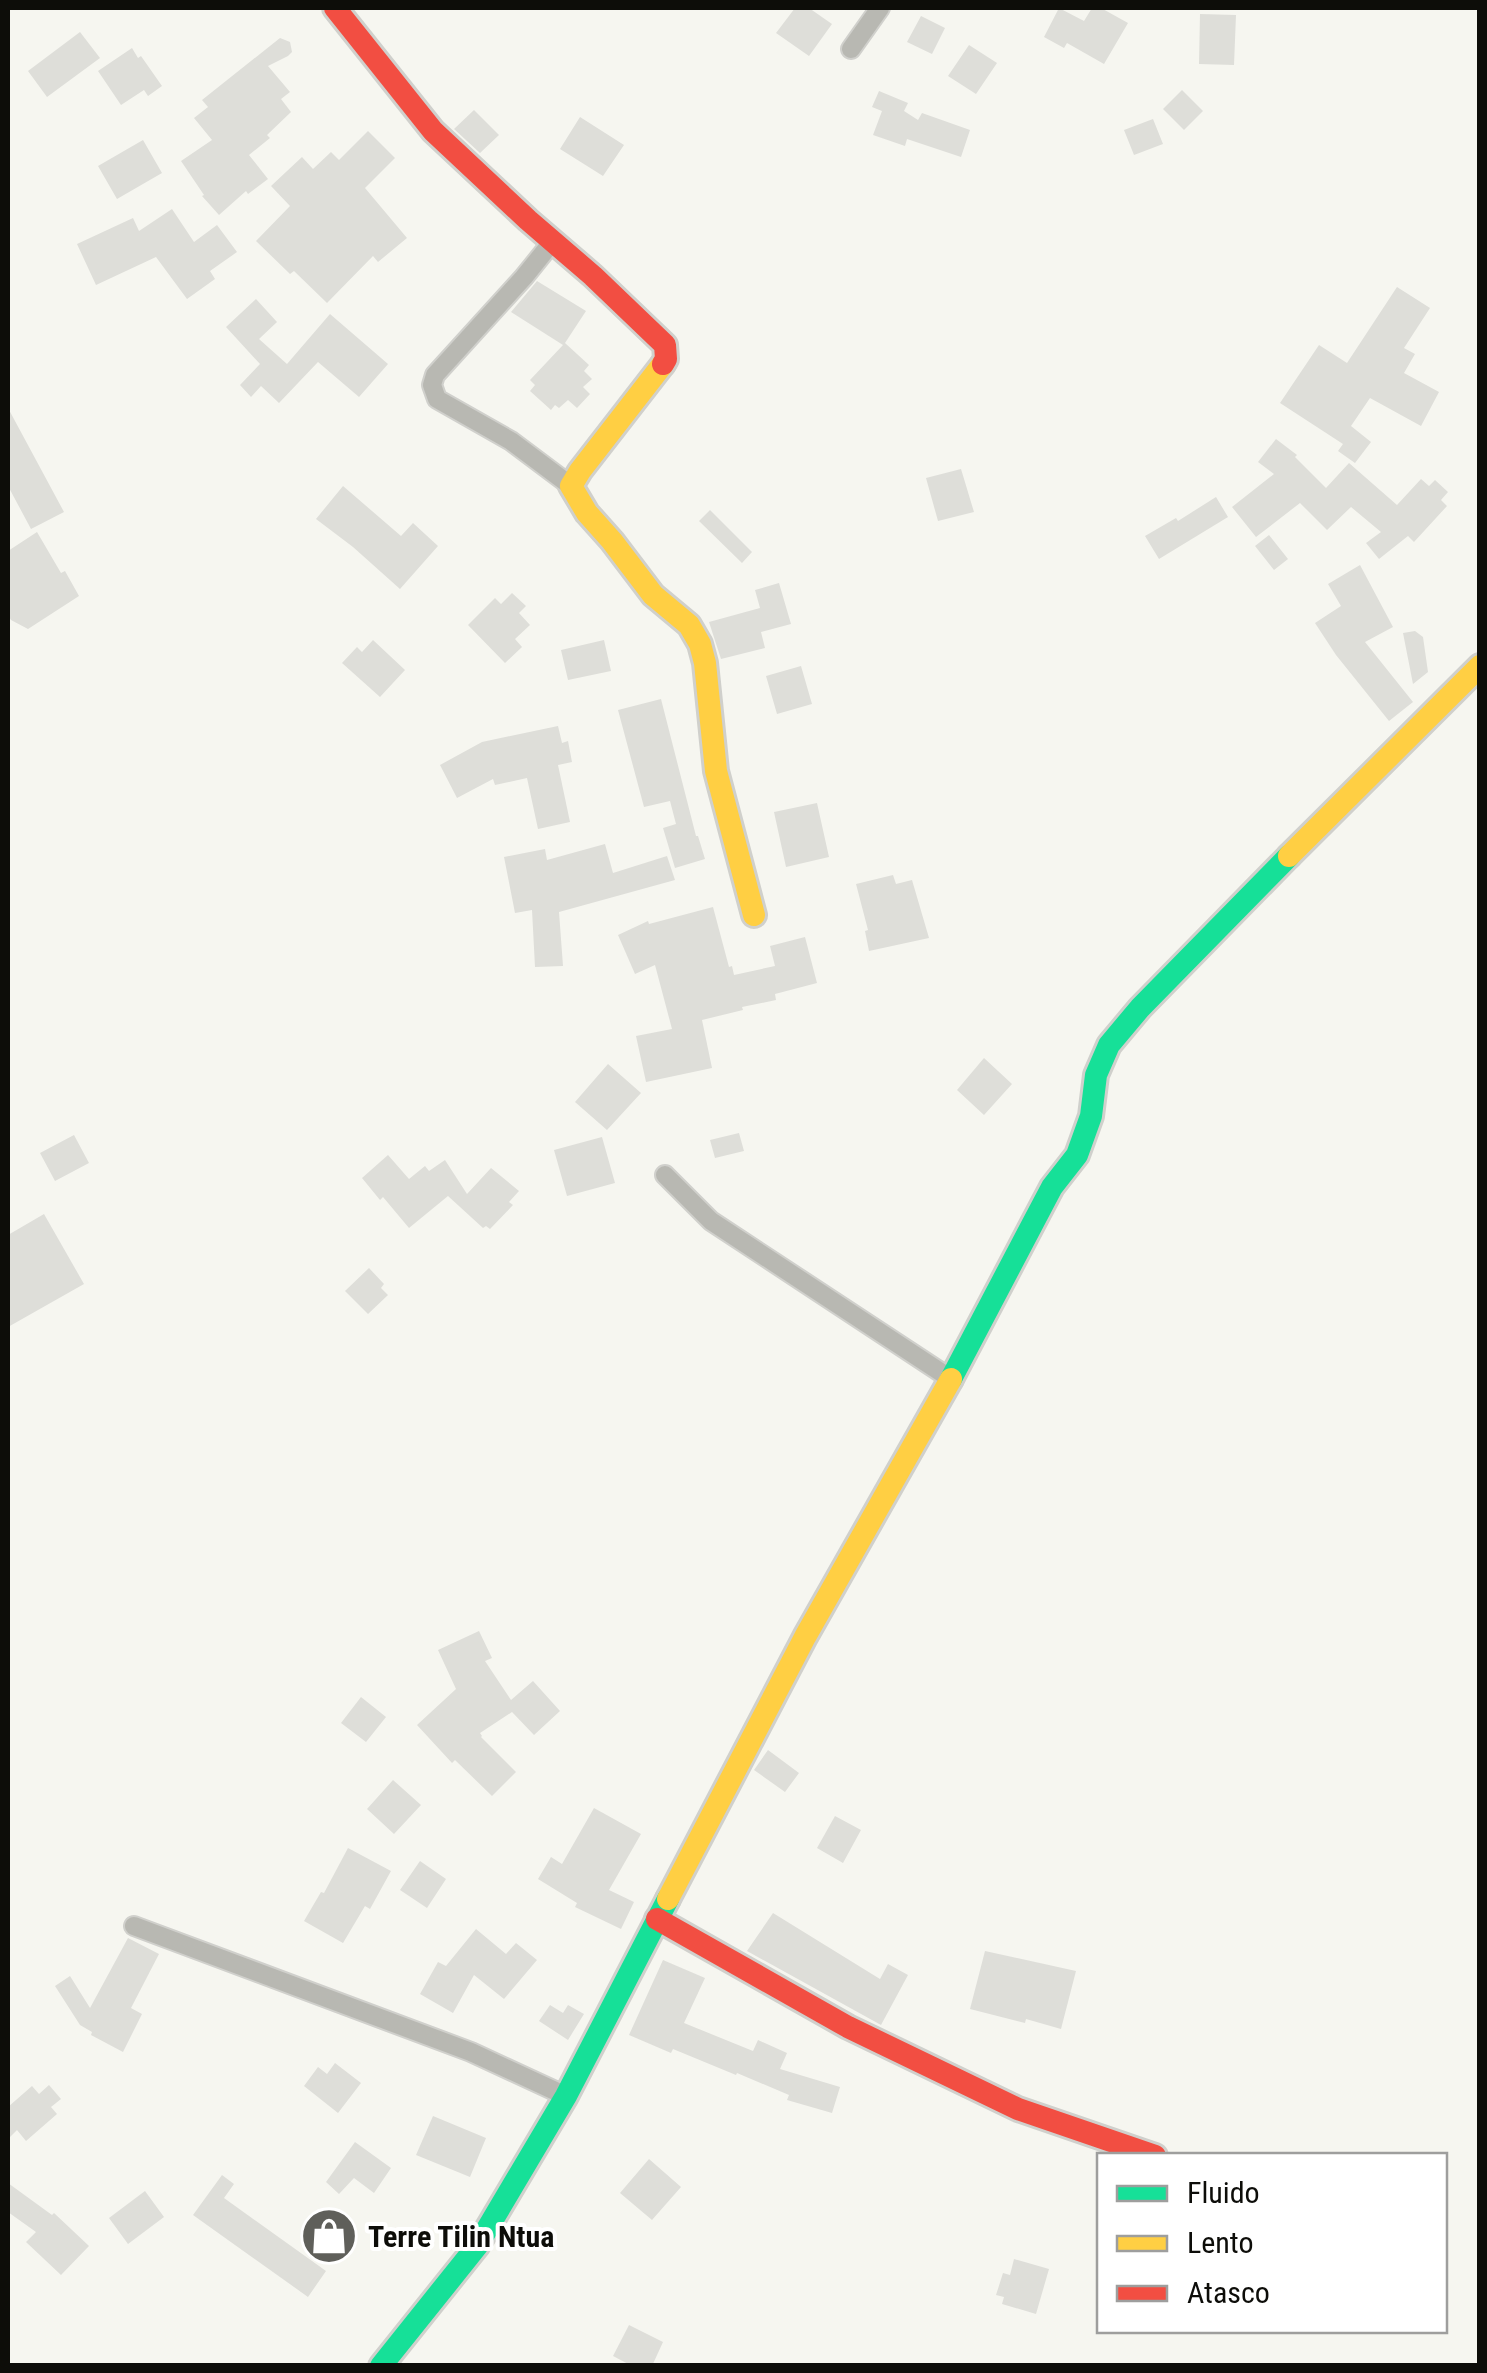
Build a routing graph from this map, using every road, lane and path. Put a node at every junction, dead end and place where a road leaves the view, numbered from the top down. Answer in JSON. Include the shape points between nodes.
{"nodes":[{"id":1,"x":880,"y":8,"type":"edge"},
{"id":2,"x":340,"y":9,"type":"edge"},
{"id":3,"x":850,"y":49,"type":"dead end"},
{"id":4,"x":553,"y":242,"type":"junction"},
{"id":5,"x":571,"y":486,"type":"junction"},
{"id":6,"x":1480,"y":666,"type":"edge"},
{"id":7,"x":754,"y":915,"type":"dead end"},
{"id":8,"x":665,"y":1175,"type":"dead end"},
{"id":9,"x":951,"y":1379,"type":"junction"},
{"id":10,"x":657,"y":1919,"type":"junction"},
{"id":11,"x":134,"y":1926,"type":"dead end"},
{"id":12,"x":566,"y":2096,"type":"junction"},
{"id":13,"x":1146,"y":2153,"type":"edge"},
{"id":14,"x":380,"y":2366,"type":"edge"}],
"edges":[{"from":1,"to":3,"type":"street"},
{"from":2,"to":4,"type":"street","via":[[433,131]]},
{"from":4,"to":5,"type":"street","via":[[665,345],[660,369]]},
{"from":4,"to":5,"type":"street","via":[[432,384],[438,399]]},
{"from":5,"to":7,"type":"street","via":[[652,594],[689,625],[700,644],[716,771]]},
{"from":6,"to":9,"type":"street","via":[[1210,935],[1109,1046],[1077,1155],[1052,1187]]},
{"from":8,"to":9,"type":"street","via":[[711,1221]]},
{"from":9,"to":10,"type":"street"},
{"from":10,"to":12,"type":"street"},
{"from":10,"to":13,"type":"street","via":[[848,2027],[1018,2110]]},
{"from":11,"to":12,"type":"street","via":[[471,2052]]},
{"from":12,"to":14,"type":"street","via":[[477,2246]]}]}
